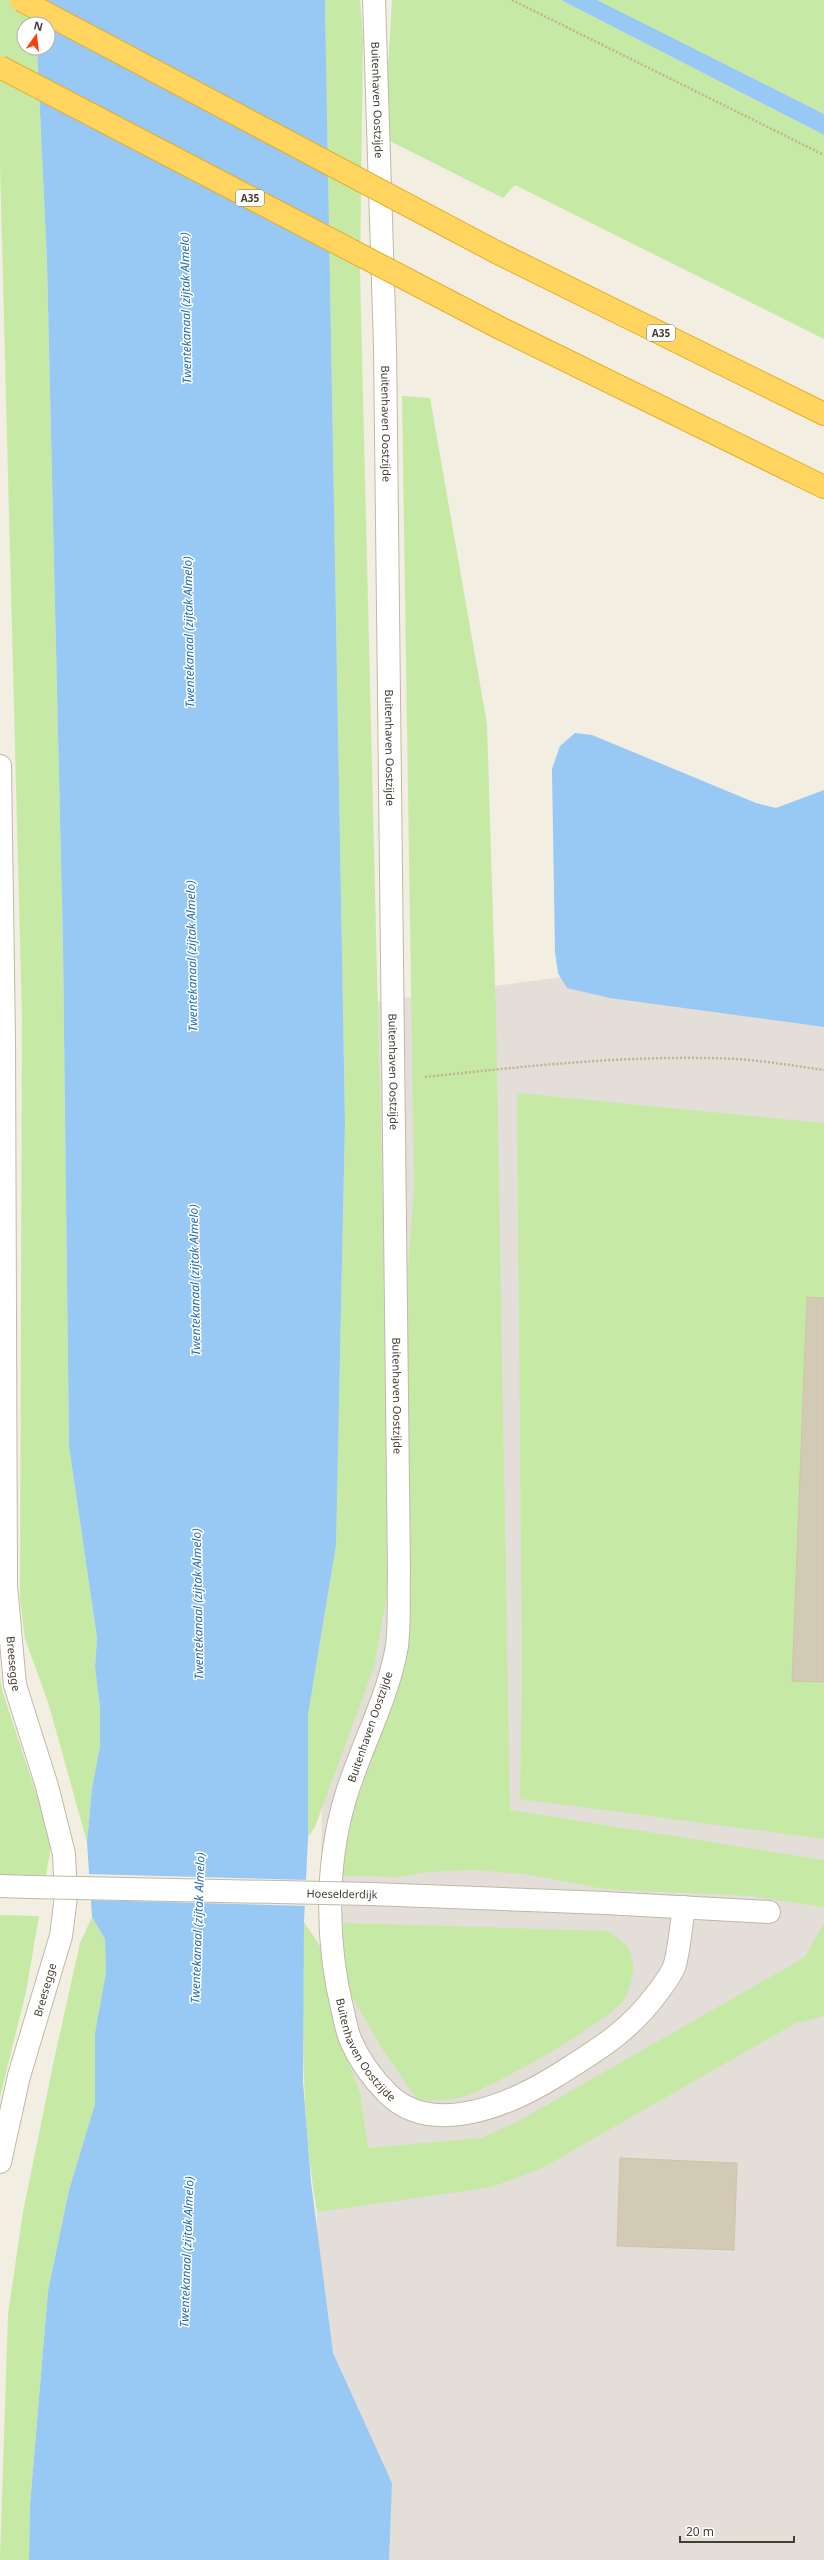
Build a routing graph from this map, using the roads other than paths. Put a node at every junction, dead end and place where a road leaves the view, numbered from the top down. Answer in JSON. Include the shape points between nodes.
{"nodes":[{"id":1,"x":21,"y":0,"type":"edge"},
{"id":2,"x":374,"y":0,"type":"edge"},
{"id":3,"x":0,"y":67,"type":"edge"},
{"id":4,"x":824,"y":414,"type":"edge"},
{"id":5,"x":824,"y":487,"type":"edge"},
{"id":6,"x":0,"y":766,"type":"edge"},
{"id":7,"x":2,"y":1039,"type":"edge"},
{"id":8,"x":0,"y":1886,"type":"edge"},
{"id":9,"x":684,"y":1907,"type":"junction"},
{"id":10,"x":769,"y":1912,"type":"dead end"},
{"id":11,"x":0,"y":2162,"type":"edge"}],
"edges":[{"from":1,"to":4,"type":"highway","number":"A35","bridge":true,"via":[[498,253]]},
{"from":2,"to":9,"type":"street","name":"Buitenhaven Oostzijde","via":[[385,346],[399,1574],[397,1645],[386,1689],[344,1806],[334,1847],[330,1928],[337,1988],[350,2038],[374,2080],[409,2109],[436,2115],[456,2115],[487,2109],[549,2080],[622,2034],[644,2011],[675,1966]]},
{"from":3,"to":5,"type":"highway","number":"A35","bridge":true,"via":[[500,328]]},
{"from":6,"to":7,"type":"street","name":"Breesegge"},
{"from":7,"to":11,"type":"street","name":"Breesegge","via":[[6,1586],[15,1685],[47,1786],[64,1854],[66,1896],[61,1936],[19,2076]]},
{"from":8,"to":9,"type":"street","name":"Hoeselderdijk","bridge":true,"via":[[371,1894]]},
{"from":9,"to":10,"type":"street","name":"Hoeselderdijk"}]}
